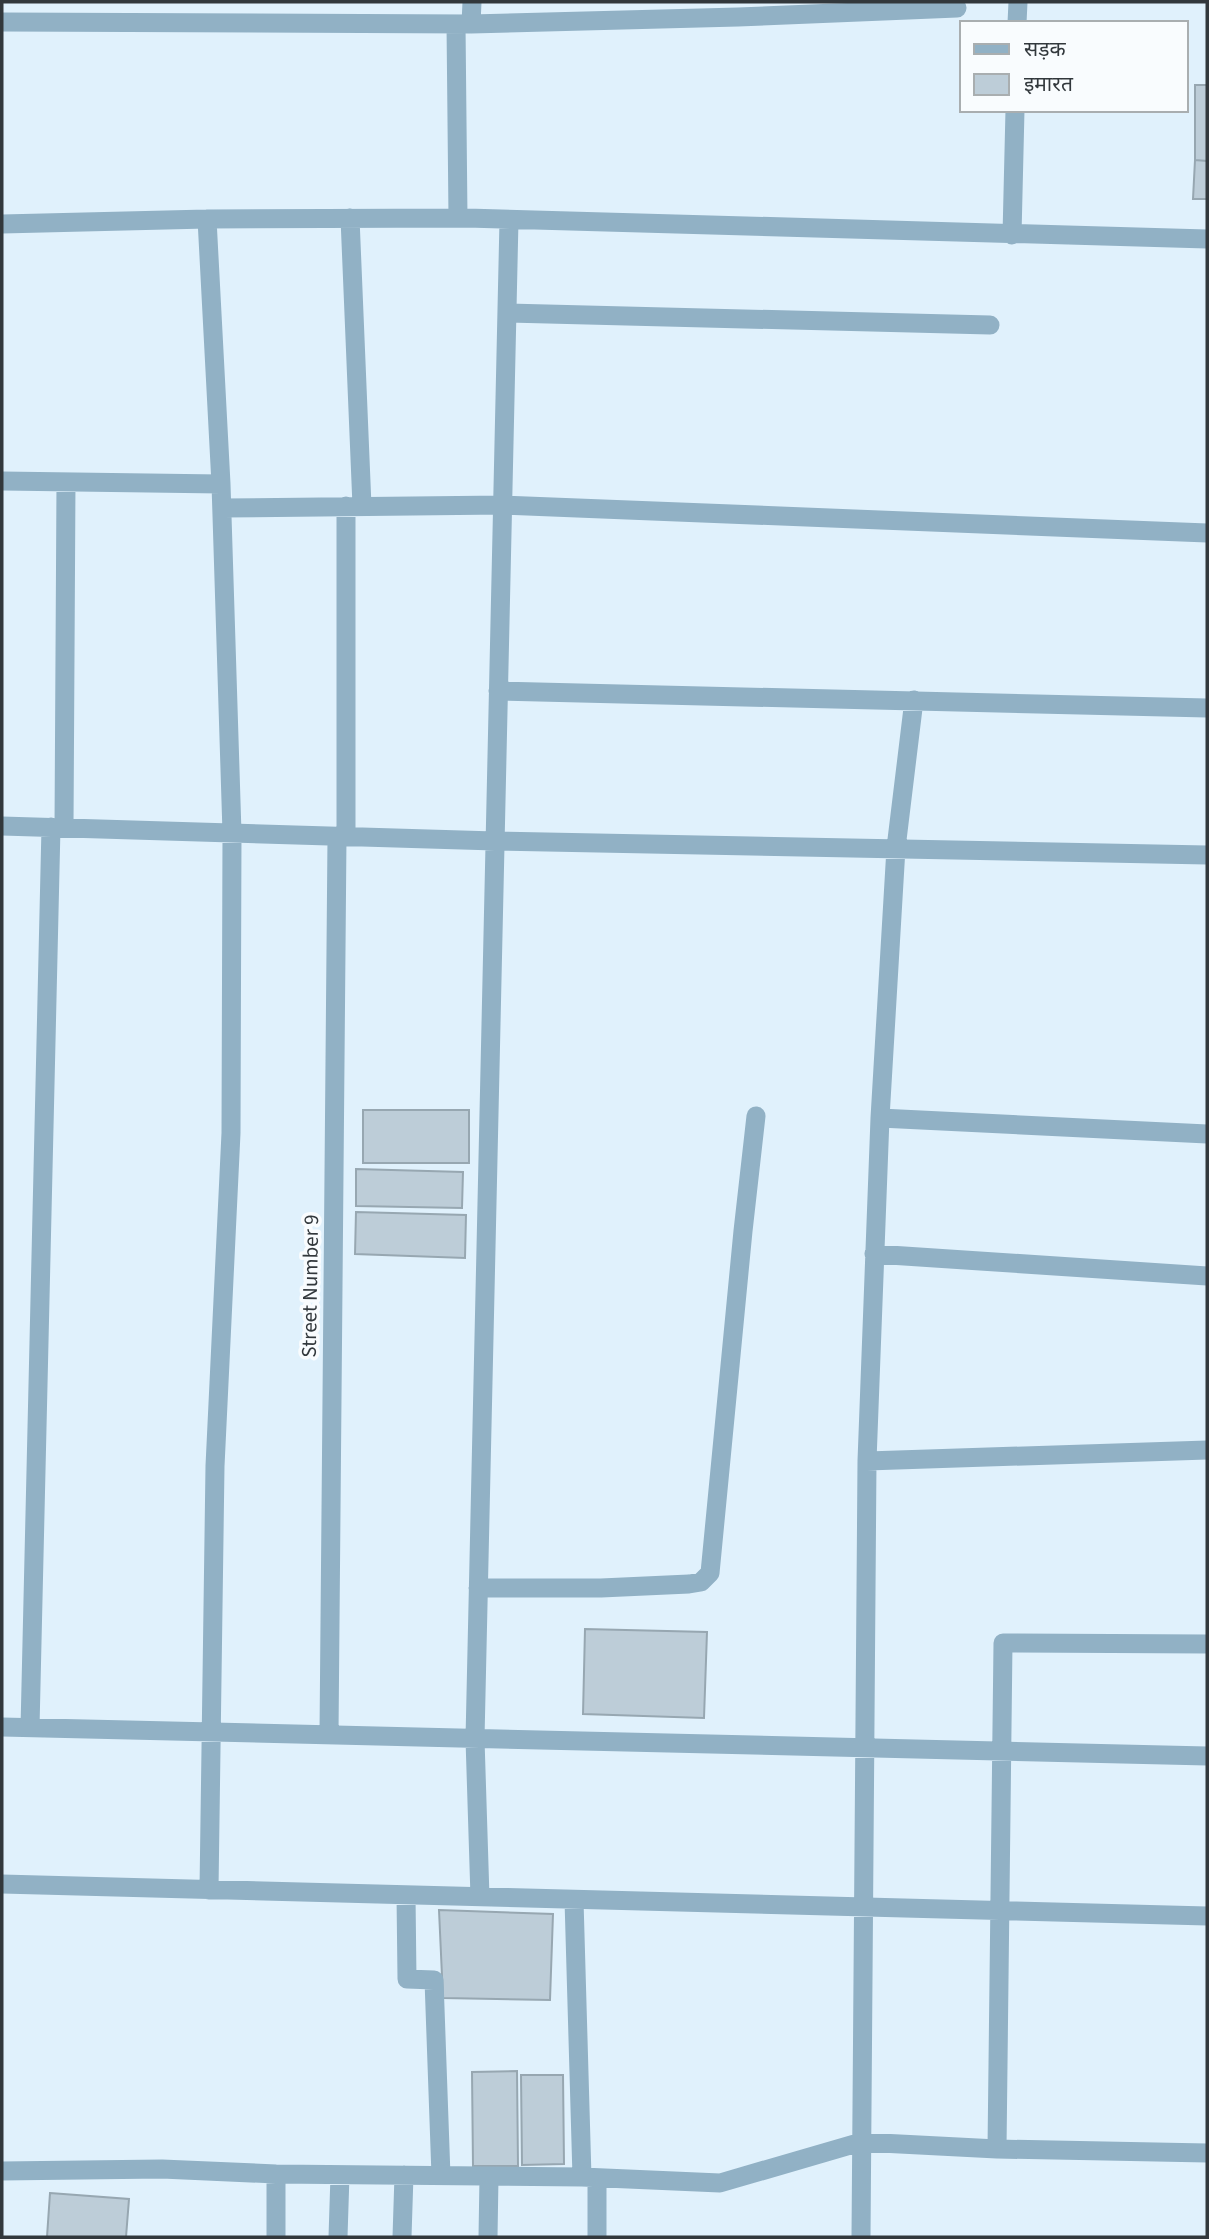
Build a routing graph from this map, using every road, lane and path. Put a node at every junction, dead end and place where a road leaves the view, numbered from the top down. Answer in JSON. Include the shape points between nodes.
{"nodes":[{"id":1,"x":472,"y":2,"type":"edge"},
{"id":2,"x":1018,"y":2,"type":"edge"},
{"id":3,"x":957,"y":8,"type":"dead end"},
{"id":4,"x":1017,"y":21,"type":"edge"},
{"id":5,"x":2,"y":22,"type":"edge"},
{"id":6,"x":463,"y":24,"type":"junction"},
{"id":7,"x":1015,"y":112,"type":"edge"},
{"id":8,"x":350,"y":218,"type":"junction"},
{"id":9,"x":458,"y":218,"type":"junction"},
{"id":10,"x":206,"y":219,"type":"junction"},
{"id":11,"x":509,"y":220,"type":"junction"},
{"id":12,"x":2,"y":224,"type":"edge"},
{"id":13,"x":1012,"y":235,"type":"junction"},
{"id":14,"x":1207,"y":239,"type":"edge"},
{"id":15,"x":507,"y":313,"type":"junction"},
{"id":16,"x":990,"y":325,"type":"dead end"},
{"id":17,"x":2,"y":481,"type":"edge"},
{"id":18,"x":66,"y":482,"type":"junction"},
{"id":19,"x":221,"y":484,"type":"junction"},
{"id":20,"x":503,"y":505,"type":"junction"},
{"id":21,"x":354,"y":506,"type":"junction"},
{"id":22,"x":222,"y":508,"type":"junction"},
{"id":23,"x":1207,"y":533,"type":"edge"},
{"id":24,"x":498,"y":691,"type":"junction"},
{"id":25,"x":914,"y":700,"type":"junction"},
{"id":26,"x":1207,"y":708,"type":"edge"},
{"id":27,"x":2,"y":826,"type":"edge"},
{"id":28,"x":58,"y":828,"type":"junction"},
{"id":29,"x":232,"y":833,"type":"junction"},
{"id":30,"x":342,"y":836,"type":"junction"},
{"id":31,"x":495,"y":841,"type":"junction"},
{"id":32,"x":895,"y":848,"type":"junction"},
{"id":33,"x":1207,"y":855,"type":"edge"},
{"id":34,"x":757,"y":1116,"type":"dead end"},
{"id":35,"x":880,"y":1118,"type":"junction"},
{"id":36,"x":1207,"y":1134,"type":"edge"},
{"id":37,"x":874,"y":1254,"type":"junction"},
{"id":38,"x":1207,"y":1276,"type":"edge"},
{"id":39,"x":1207,"y":1450,"type":"edge"},
{"id":40,"x":867,"y":1461,"type":"junction"},
{"id":41,"x":478,"y":1588,"type":"junction"},
{"id":42,"x":1207,"y":1644,"type":"edge"},
{"id":43,"x":2,"y":1727,"type":"edge"},
{"id":44,"x":30,"y":1728,"type":"junction"},
{"id":45,"x":211,"y":1732,"type":"junction"},
{"id":46,"x":329,"y":1735,"type":"junction"},
{"id":47,"x":475,"y":1739,"type":"junction"},
{"id":48,"x":865,"y":1748,"type":"junction"},
{"id":49,"x":1003,"y":1751,"type":"junction"},
{"id":50,"x":1207,"y":1756,"type":"edge"},
{"id":51,"x":2,"y":1884,"type":"edge"},
{"id":52,"x":209,"y":1890,"type":"junction"},
{"id":53,"x":406,"y":1895,"type":"junction"},
{"id":54,"x":480,"y":1897,"type":"junction"},
{"id":55,"x":574,"y":1900,"type":"junction"},
{"id":56,"x":865,"y":1907,"type":"junction"},
{"id":57,"x":1001,"y":1911,"type":"junction"},
{"id":58,"x":1207,"y":1916,"type":"edge"},
{"id":59,"x":861,"y":2142,"type":"junction"},
{"id":60,"x":997,"y":2149,"type":"junction"},
{"id":61,"x":1207,"y":2153,"type":"edge"},
{"id":62,"x":2,"y":2171,"type":"edge"},
{"id":63,"x":276,"y":2174,"type":"junction"},
{"id":64,"x":340,"y":2175,"type":"junction"},
{"id":65,"x":404,"y":2175,"type":"junction"},
{"id":66,"x":441,"y":2176,"type":"junction"},
{"id":67,"x":489,"y":2177,"type":"junction"},
{"id":68,"x":590,"y":2178,"type":"junction"},
{"id":69,"x":276,"y":2237,"type":"edge"},
{"id":70,"x":338,"y":2237,"type":"edge"},
{"id":71,"x":402,"y":2237,"type":"edge"},
{"id":72,"x":488,"y":2237,"type":"edge"},
{"id":73,"x":597,"y":2237,"type":"edge"},
{"id":74,"x":861,"y":2237,"type":"edge"}],
"edges":[{"from":1,"to":6,"type":"street"},
{"from":2,"to":4,"type":"street"},
{"from":3,"to":6,"type":"street"},
{"from":5,"to":6,"type":"street"},
{"from":6,"to":9,"type":"street"},
{"from":7,"to":13,"type":"street"},
{"from":8,"to":9,"type":"street"},
{"from":8,"to":10,"type":"street"},
{"from":8,"to":21,"type":"street","name":"Street Number 9"},
{"from":9,"to":11,"type":"street"},
{"from":10,"to":12,"type":"street"},
{"from":10,"to":19,"type":"street"},
{"from":11,"to":13,"type":"street"},
{"from":11,"to":15,"type":"street"},
{"from":13,"to":14,"type":"street"},
{"from":15,"to":16,"type":"street"},
{"from":15,"to":20,"type":"street"},
{"from":17,"to":18,"type":"street"},
{"from":18,"to":19,"type":"street"},
{"from":18,"to":28,"type":"street"},
{"from":19,"to":22,"type":"street"},
{"from":20,"to":21,"type":"street"},
{"from":20,"to":23,"type":"street"},
{"from":20,"to":24,"type":"street"},
{"from":21,"to":22,"type":"street"},
{"from":21,"to":30,"type":"street","name":"Street Number 9"},
{"from":22,"to":29,"type":"street"},
{"from":24,"to":25,"type":"street"},
{"from":24,"to":31,"type":"street"},
{"from":25,"to":26,"type":"street"},
{"from":25,"to":32,"type":"street"},
{"from":27,"to":28,"type":"street"},
{"from":28,"to":29,"type":"street"},
{"from":28,"to":44,"type":"street"},
{"from":29,"to":30,"type":"street"},
{"from":29,"to":45,"type":"street","via":[[231,1133],[215,1466]]},
{"from":30,"to":31,"type":"street"},
{"from":30,"to":46,"type":"street","name":"Street Number 9"},
{"from":31,"to":32,"type":"street"},
{"from":31,"to":41,"type":"street"},
{"from":32,"to":33,"type":"street"},
{"from":32,"to":35,"type":"street"},
{"from":34,"to":41,"type":"street","via":[[710,1573],[701,1582],[689,1584]]},
{"from":35,"to":36,"type":"street"},
{"from":35,"to":37,"type":"street"},
{"from":37,"to":38,"type":"street"},
{"from":37,"to":40,"type":"street"},
{"from":39,"to":40,"type":"street"},
{"from":40,"to":48,"type":"street"},
{"from":41,"to":47,"type":"street"},
{"from":42,"to":49,"type":"street","via":[[1003,1643]]},
{"from":43,"to":44,"type":"street"},
{"from":44,"to":45,"type":"street"},
{"from":45,"to":46,"type":"street"},
{"from":45,"to":52,"type":"street"},
{"from":46,"to":47,"type":"street"},
{"from":47,"to":48,"type":"street"},
{"from":47,"to":54,"type":"street"},
{"from":48,"to":49,"type":"street"},
{"from":48,"to":56,"type":"street"},
{"from":49,"to":50,"type":"street"},
{"from":49,"to":57,"type":"street"},
{"from":51,"to":52,"type":"street"},
{"from":52,"to":53,"type":"street"},
{"from":53,"to":54,"type":"street"},
{"from":53,"to":66,"type":"street","via":[[407,1979],[434,1980]]},
{"from":54,"to":55,"type":"street"},
{"from":55,"to":56,"type":"street"},
{"from":55,"to":68,"type":"street"},
{"from":56,"to":57,"type":"street"},
{"from":56,"to":59,"type":"street"},
{"from":57,"to":58,"type":"street"},
{"from":57,"to":60,"type":"street"},
{"from":59,"to":60,"type":"street"},
{"from":59,"to":68,"type":"street","via":[[720,2183]]},
{"from":59,"to":74,"type":"street"},
{"from":60,"to":61,"type":"street"},
{"from":62,"to":63,"type":"street","via":[[163,2169]]},
{"from":63,"to":64,"type":"street"},
{"from":63,"to":69,"type":"street"},
{"from":64,"to":65,"type":"street"},
{"from":64,"to":70,"type":"street"},
{"from":65,"to":66,"type":"street"},
{"from":65,"to":71,"type":"street"},
{"from":66,"to":67,"type":"street"},
{"from":67,"to":68,"type":"street"},
{"from":67,"to":72,"type":"street"},
{"from":68,"to":73,"type":"street"}]}
